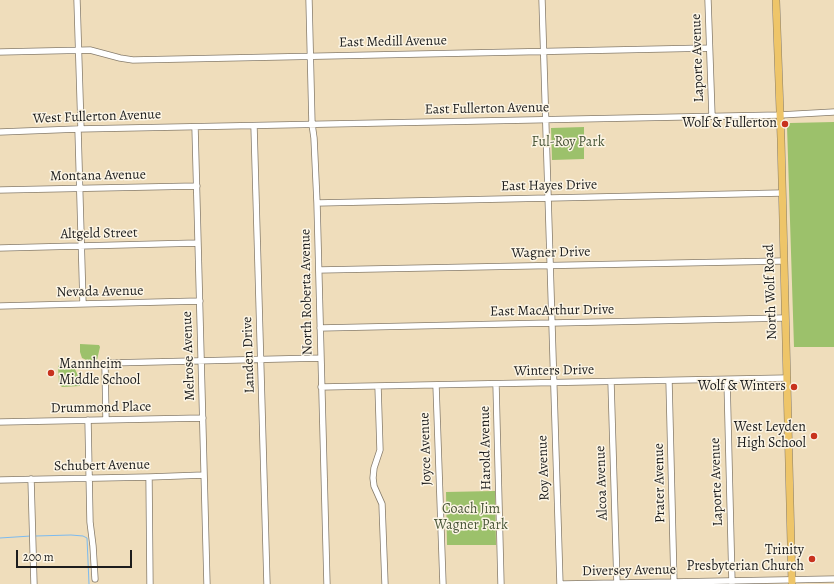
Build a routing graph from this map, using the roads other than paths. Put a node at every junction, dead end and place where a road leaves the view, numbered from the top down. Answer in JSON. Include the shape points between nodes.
{"nodes":[{"id":1,"x":77,"y":0,"type":"edge"},
{"id":2,"x":309,"y":0,"type":"edge"},
{"id":3,"x":542,"y":0,"type":"edge"},
{"id":4,"x":708,"y":0,"type":"edge"},
{"id":5,"x":776,"y":0,"type":"edge"},
{"id":6,"x":709,"y":48,"type":"junction"},
{"id":7,"x":79,"y":50,"type":"junction"},
{"id":8,"x":543,"y":51,"type":"junction"},
{"id":9,"x":0,"y":52,"type":"edge"},
{"id":10,"x":310,"y":56,"type":"junction"},
{"id":11,"x":834,"y":112,"type":"edge"},
{"id":12,"x":780,"y":115,"type":"junction"},
{"id":13,"x":712,"y":116,"type":"junction"},
{"id":14,"x":545,"y":119,"type":"junction"},
{"id":15,"x":312,"y":124,"type":"junction"},
{"id":16,"x":254,"y":126,"type":"junction"},
{"id":17,"x":195,"y":127,"type":"junction"},
{"id":18,"x":80,"y":129,"type":"junction"},
{"id":19,"x":0,"y":132,"type":"edge"},
{"id":20,"x":197,"y":186,"type":"junction"},
{"id":21,"x":80,"y":189,"type":"junction"},
{"id":22,"x":0,"y":190,"type":"edge"},
{"id":23,"x":782,"y":193,"type":"junction"},
{"id":24,"x":548,"y":198,"type":"junction"},
{"id":25,"x":317,"y":203,"type":"junction"},
{"id":26,"x":198,"y":243,"type":"junction"},
{"id":27,"x":82,"y":246,"type":"junction"},
{"id":28,"x":0,"y":248,"type":"edge"},
{"id":29,"x":783,"y":261,"type":"junction"},
{"id":30,"x":549,"y":265,"type":"junction"},
{"id":31,"x":319,"y":270,"type":"junction"},
{"id":32,"x":200,"y":302,"type":"junction"},
{"id":33,"x":84,"y":304,"type":"junction"},
{"id":34,"x":0,"y":306,"type":"edge"},
{"id":35,"x":785,"y":318,"type":"junction"},
{"id":36,"x":551,"y":323,"type":"junction"},
{"id":37,"x":320,"y":328,"type":"junction"},
{"id":38,"x":320,"y":358,"type":"junction"},
{"id":39,"x":261,"y":360,"type":"junction"},
{"id":40,"x":201,"y":361,"type":"junction"},
{"id":41,"x":787,"y":378,"type":"junction"},
{"id":42,"x":669,"y":380,"type":"junction"},
{"id":43,"x":727,"y":380,"type":"junction"},
{"id":44,"x":611,"y":382,"type":"junction"},
{"id":45,"x":553,"y":383,"type":"junction"},
{"id":46,"x":496,"y":384,"type":"junction"},
{"id":47,"x":436,"y":385,"type":"junction"},
{"id":48,"x":378,"y":386,"type":"junction"},
{"id":49,"x":322,"y":387,"type":"junction"},
{"id":50,"x":203,"y":418,"type":"junction"},
{"id":51,"x":88,"y":420,"type":"junction"},
{"id":52,"x":106,"y":420,"type":"junction"},
{"id":53,"x":0,"y":422,"type":"edge"},
{"id":54,"x":204,"y":475,"type":"junction"},
{"id":55,"x":149,"y":477,"type":"junction"},
{"id":56,"x":88,"y":478,"type":"junction"},
{"id":57,"x":31,"y":479,"type":"junction"},
{"id":58,"x":0,"y":480,"type":"edge"},
{"id":59,"x":95,"y":579,"type":"dead end"},
{"id":60,"x":834,"y":579,"type":"edge"},
{"id":61,"x":732,"y":582,"type":"edge"},
{"id":62,"x":792,"y":582,"type":"edge"},
{"id":63,"x":617,"y":583,"type":"edge"},
{"id":64,"x":674,"y":583,"type":"edge"},
{"id":65,"x":34,"y":584,"type":"edge"},
{"id":66,"x":150,"y":584,"type":"edge"},
{"id":67,"x":207,"y":584,"type":"edge"},
{"id":68,"x":267,"y":584,"type":"edge"},
{"id":69,"x":327,"y":584,"type":"edge"},
{"id":70,"x":385,"y":584,"type":"edge"},
{"id":71,"x":443,"y":584,"type":"edge"},
{"id":72,"x":501,"y":584,"type":"edge"},
{"id":73,"x":560,"y":584,"type":"edge"},
{"id":74,"x":563,"y":584,"type":"edge"}],
"edges":[{"from":1,"to":7,"type":"street"},
{"from":2,"to":10,"type":"street","name":"North Roberta Avenue"},
{"from":3,"to":8,"type":"street","name":"Roy Avenue"},
{"from":4,"to":6,"type":"street","name":"Laporte Avenue"},
{"from":5,"to":12,"type":"main road","name":"North Wolf Road"},
{"from":6,"to":8,"type":"street","name":"East Medill Avenue"},
{"from":6,"to":13,"type":"street","name":"Laporte Avenue"},
{"from":7,"to":9,"type":"street","name":"East Medill Avenue"},
{"from":7,"to":10,"type":"street","name":"East Medill Avenue","via":[[99,51],[133,60]]},
{"from":7,"to":18,"type":"street"},
{"from":8,"to":10,"type":"street","name":"East Medill Avenue"},
{"from":8,"to":14,"type":"street","name":"Roy Avenue"},
{"from":10,"to":15,"type":"street","name":"North Roberta Avenue"},
{"from":11,"to":12,"type":"street"},
{"from":12,"to":13,"type":"street","name":"East Fullerton Avenue"},
{"from":12,"to":23,"type":"main road","name":"North Wolf Road"},
{"from":13,"to":14,"type":"street","name":"East Fullerton Avenue"},
{"from":14,"to":15,"type":"street","name":"East Fullerton Avenue"},
{"from":14,"to":24,"type":"street","name":"Roy Avenue"},
{"from":15,"to":16,"type":"street","name":"East Fullerton Avenue"},
{"from":15,"to":25,"type":"street","name":"North Roberta Avenue"},
{"from":16,"to":17,"type":"street","name":"East Fullerton Avenue"},
{"from":16,"to":39,"type":"street","name":"Landen Drive"},
{"from":17,"to":18,"type":"street","name":"West Fullerton Avenue"},
{"from":17,"to":20,"type":"street","name":"Melrose Avenue"},
{"from":18,"to":19,"type":"street","name":"West Fullerton Avenue"},
{"from":18,"to":21,"type":"street"},
{"from":20,"to":21,"type":"street","name":"Montana Avenue"},
{"from":20,"to":26,"type":"street","name":"Melrose Avenue"},
{"from":21,"to":22,"type":"street","name":"Montana Avenue"},
{"from":21,"to":27,"type":"street"},
{"from":23,"to":24,"type":"street","name":"East Hayes Drive"},
{"from":23,"to":29,"type":"main road","name":"North Wolf Road"},
{"from":24,"to":25,"type":"street","name":"East Hayes Drive"},
{"from":24,"to":30,"type":"street","name":"Roy Avenue"},
{"from":25,"to":31,"type":"street","name":"North Roberta Avenue"},
{"from":26,"to":27,"type":"street","name":"Altgeld Street"},
{"from":26,"to":32,"type":"street","name":"Melrose Avenue"},
{"from":27,"to":28,"type":"street","name":"Altgeld Street"},
{"from":27,"to":33,"type":"street"},
{"from":29,"to":30,"type":"street","name":"Wagner Drive"},
{"from":29,"to":35,"type":"main road","name":"North Wolf Road"},
{"from":30,"to":31,"type":"street","name":"Wagner Drive"},
{"from":30,"to":36,"type":"street","name":"Roy Avenue"},
{"from":31,"to":37,"type":"street","name":"North Roberta Avenue"},
{"from":32,"to":33,"type":"street","name":"Nevada Avenue"},
{"from":32,"to":40,"type":"street","name":"Melrose Avenue"},
{"from":33,"to":34,"type":"street","name":"Nevada Avenue"},
{"from":35,"to":36,"type":"street","name":"East MacArthur Drive"},
{"from":35,"to":41,"type":"main road","name":"North Wolf Road"},
{"from":36,"to":37,"type":"street","name":"East MacArthur Drive"},
{"from":36,"to":45,"type":"street","name":"Roy Avenue"},
{"from":37,"to":38,"type":"street","name":"North Roberta Avenue"},
{"from":38,"to":39,"type":"street"},
{"from":38,"to":49,"type":"street","name":"North Roberta Avenue"},
{"from":39,"to":40,"type":"street"},
{"from":39,"to":68,"type":"street","name":"Landen Drive"},
{"from":40,"to":50,"type":"street","name":"Melrose Avenue"},
{"from":40,"to":52,"type":"street","via":[[109,363],[105,366]]},
{"from":41,"to":43,"type":"street","name":"Winters Drive"},
{"from":41,"to":62,"type":"main road","name":"North Wolf Road"},
{"from":42,"to":43,"type":"street","name":"Winters Drive"},
{"from":42,"to":44,"type":"street","name":"Winters Drive"},
{"from":42,"to":64,"type":"street","name":"Prater Avenue"},
{"from":43,"to":61,"type":"street","name":"Laporte Avenue"},
{"from":44,"to":45,"type":"street","name":"Winters Drive"},
{"from":44,"to":63,"type":"street","name":"Alcoa Avenue"},
{"from":45,"to":46,"type":"street","name":"Winters Drive"},
{"from":45,"to":73,"type":"street","name":"Roy Avenue"},
{"from":46,"to":47,"type":"street","name":"Winters Drive"},
{"from":46,"to":72,"type":"street","name":"Harold Avenue"},
{"from":47,"to":48,"type":"street","name":"Winters Drive"},
{"from":47,"to":71,"type":"street","name":"Joyce Avenue"},
{"from":48,"to":49,"type":"street","name":"Winters Drive"},
{"from":48,"to":70,"type":"street","via":[[380,450],[373,478],[382,504]]},
{"from":49,"to":69,"type":"street","name":"North Roberta Avenue"},
{"from":50,"to":52,"type":"street","name":"Drummond Place"},
{"from":50,"to":54,"type":"street","name":"Melrose Avenue"},
{"from":51,"to":52,"type":"street","name":"Drummond Place"},
{"from":51,"to":53,"type":"street","name":"Drummond Place"},
{"from":51,"to":56,"type":"street"},
{"from":54,"to":55,"type":"street","name":"Schubert Avenue"},
{"from":54,"to":67,"type":"street","name":"Melrose Avenue"},
{"from":55,"to":56,"type":"street","name":"Schubert Avenue"},
{"from":55,"to":66,"type":"street"},
{"from":56,"to":57,"type":"street","name":"Schubert Avenue"},
{"from":56,"to":59,"type":"street"},
{"from":57,"to":58,"type":"street","name":"Schubert Avenue"},
{"from":57,"to":65,"type":"street"},
{"from":60,"to":62,"type":"street","name":"Diversey Avenue"},
{"from":61,"to":62,"type":"street","name":"Diversey Avenue"},
{"from":61,"to":64,"type":"street","name":"Diversey Avenue"},
{"from":63,"to":64,"type":"street","name":"Diversey Avenue"},
{"from":63,"to":74,"type":"street","name":"Diversey Avenue"}]}
